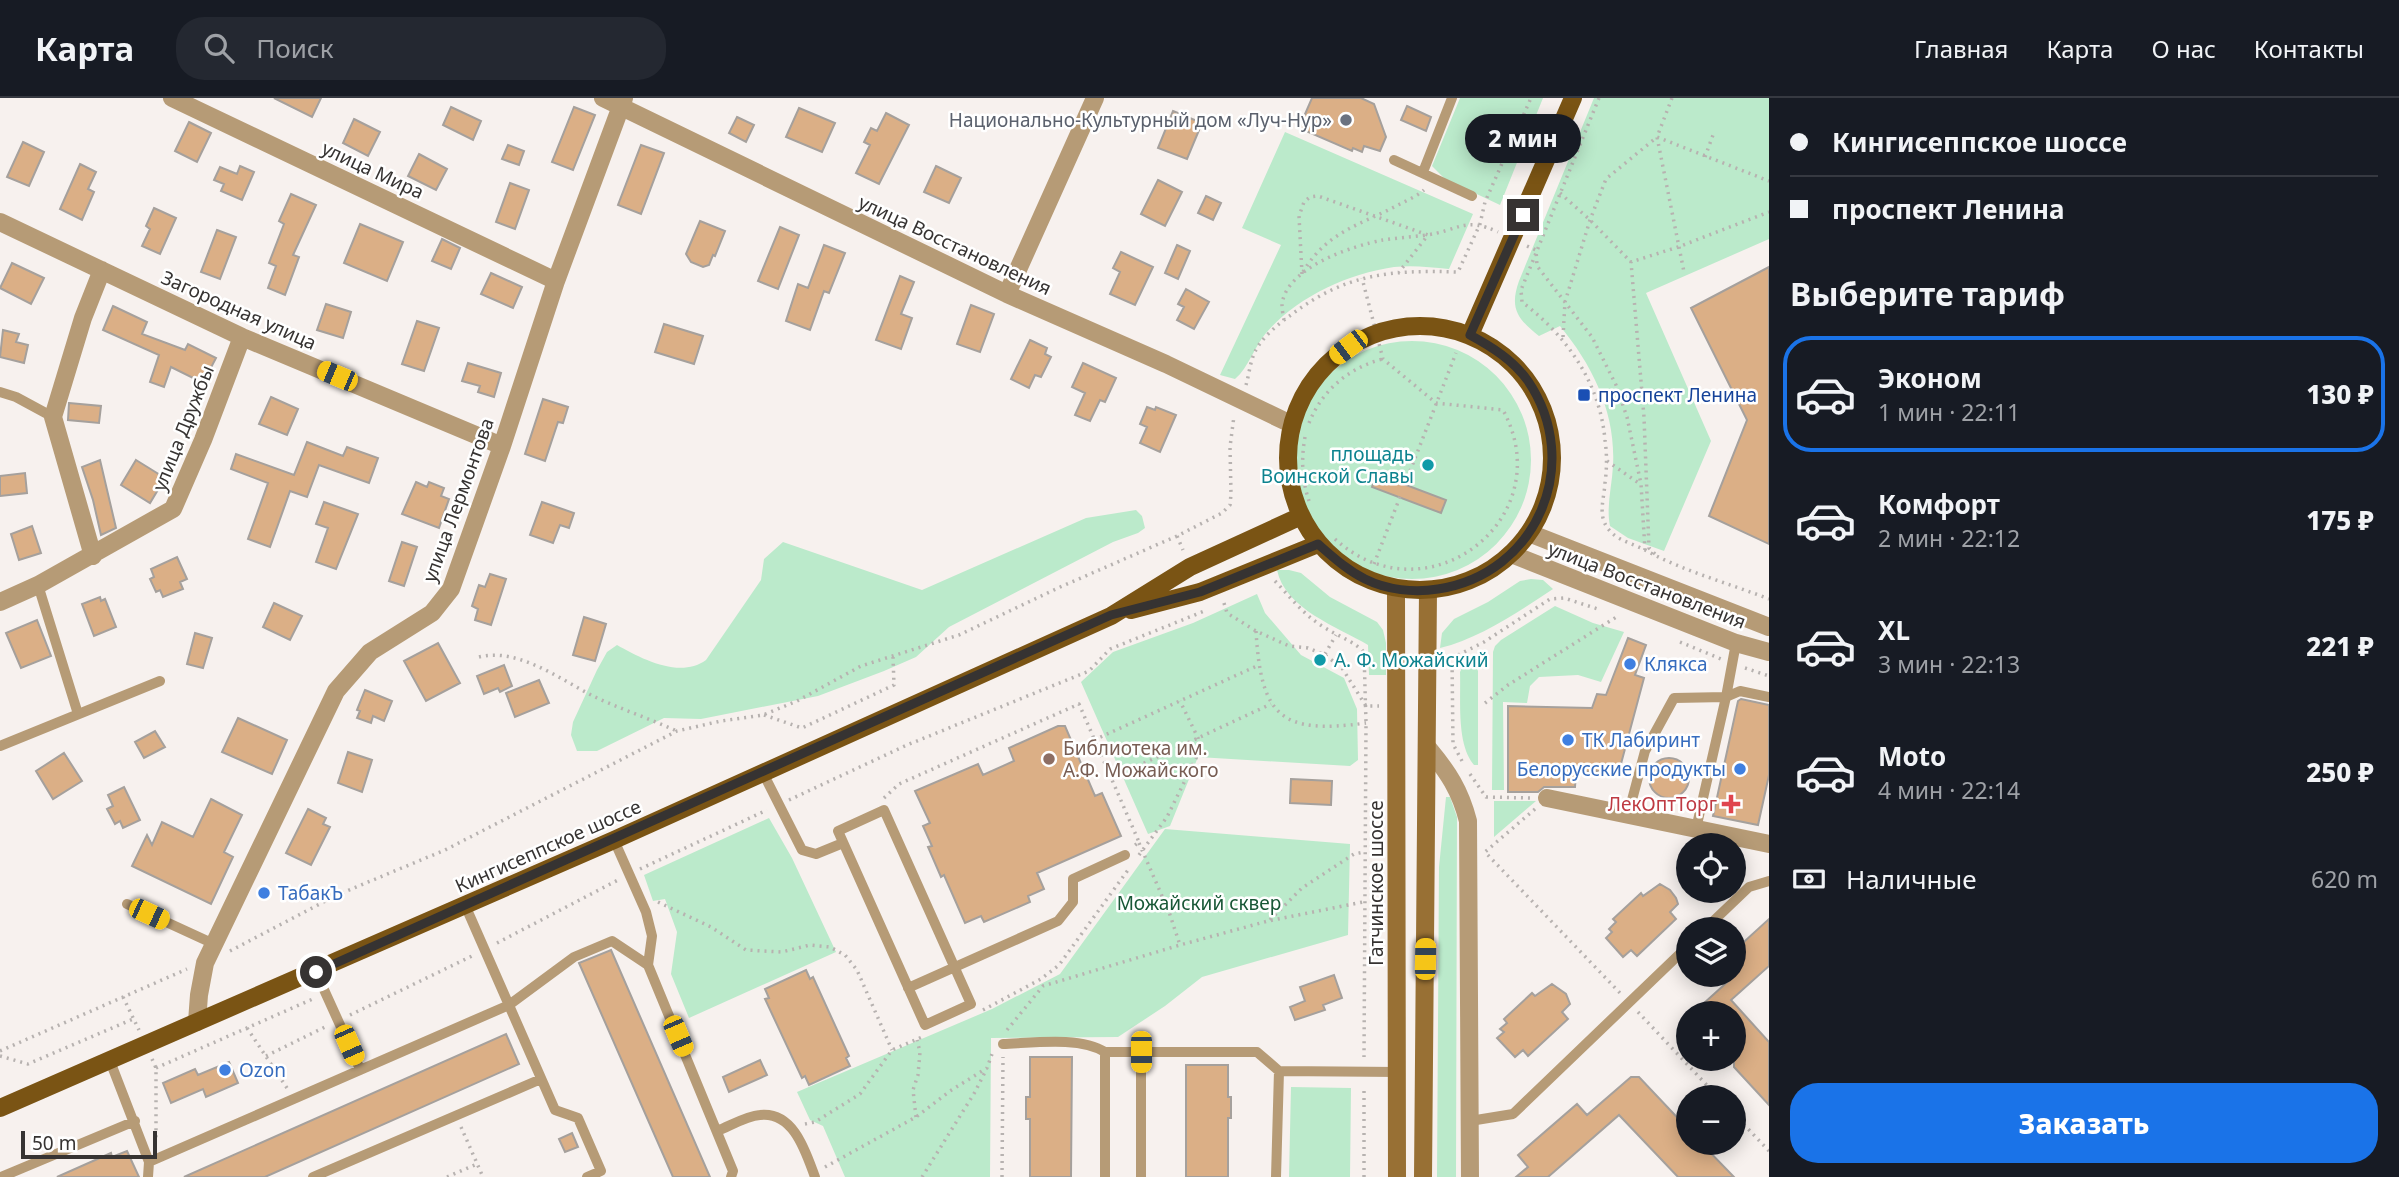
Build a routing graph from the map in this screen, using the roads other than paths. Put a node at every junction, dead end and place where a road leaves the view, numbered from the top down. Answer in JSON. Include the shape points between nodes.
{"nodes":[{"id":1,"x":172,"y":98,"type":"edge"},
{"id":2,"x":603,"y":98,"type":"edge"},
{"id":3,"x":1095,"y":98,"type":"edge"},
{"id":4,"x":1452,"y":98,"type":"edge"},
{"id":5,"x":1573,"y":98,"type":"edge"},
{"id":6,"x":622,"y":102,"type":"edge"},
{"id":7,"x":1394,"y":160,"type":"dead end"},
{"id":8,"x":1423,"y":173,"type":"junction"},
{"id":9,"x":1472,"y":196,"type":"dead end"},
{"id":10,"x":0,"y":222,"type":"edge"},
{"id":11,"x":102,"y":270,"type":"junction"},
{"id":12,"x":556,"y":281,"type":"junction"},
{"id":13,"x":1007,"y":294,"type":"junction"},
{"id":14,"x":1470,"y":335,"type":"junction"},
{"id":15,"x":242,"y":337,"type":"junction"},
{"id":16,"x":0,"y":392,"type":"edge"},
{"id":17,"x":54,"y":417,"type":"junction"},
{"id":18,"x":1291,"y":424,"type":"junction"},
{"id":19,"x":502,"y":446,"type":"junction"},
{"id":20,"x":1307,"y":513,"type":"junction"},
{"id":21,"x":1529,"y":533,"type":"junction"},
{"id":22,"x":1324,"y":539,"type":"junction"},
{"id":23,"x":1511,"y":554,"type":"junction"},
{"id":24,"x":93,"y":556,"type":"junction"},
{"id":25,"x":38,"y":585,"type":"junction"},
{"id":26,"x":1396,"y":589,"type":"junction"},
{"id":27,"x":1428,"y":590,"type":"junction"},
{"id":28,"x":0,"y":601,"type":"edge"},
{"id":29,"x":1111,"y":615,"type":"junction"},
{"id":30,"x":1769,"y":627,"type":"edge"},
{"id":31,"x":1736,"y":643,"type":"junction"},
{"id":32,"x":1769,"y":652,"type":"edge"},
{"id":33,"x":160,"y":681,"type":"dead end"},
{"id":34,"x":1769,"y":697,"type":"edge"},
{"id":35,"x":1726,"y":698,"type":"junction"},
{"id":36,"x":78,"y":714,"type":"junction"},
{"id":37,"x":0,"y":746,"type":"edge"},
{"id":38,"x":1428,"y":748,"type":"junction"},
{"id":39,"x":763,"y":773,"type":"junction"},
{"id":40,"x":1547,"y":798,"type":"road end"},
{"id":41,"x":1629,"y":815,"type":"junction"},
{"id":42,"x":1696,"y":829,"type":"junction"},
{"id":43,"x":614,"y":840,"type":"junction"},
{"id":44,"x":843,"y":843,"type":"junction"},
{"id":45,"x":1769,"y":845,"type":"edge"},
{"id":46,"x":1125,"y":855,"type":"road end"},
{"id":47,"x":1769,"y":881,"type":"edge"},
{"id":48,"x":127,"y":904,"type":"dead end"},
{"id":49,"x":465,"y":905,"type":"junction"},
{"id":50,"x":1718,"y":917,"type":"edge"},
{"id":51,"x":214,"y":944,"type":"junction"},
{"id":52,"x":1676,"y":957,"type":"edge"},
{"id":53,"x":648,"y":965,"type":"junction"},
{"id":54,"x":954,"y":967,"type":"junction"},
{"id":55,"x":316,"y":972,"type":"junction"},
{"id":56,"x":908,"y":988,"type":"junction"},
{"id":57,"x":509,"y":1005,"type":"junction"},
{"id":58,"x":197,"y":1022,"type":"junction"},
{"id":59,"x":1001,"y":1041,"type":"road end"},
{"id":60,"x":1105,"y":1052,"type":"junction"},
{"id":61,"x":1141,"y":1052,"type":"junction"},
{"id":62,"x":110,"y":1061,"type":"junction"},
{"id":63,"x":360,"y":1069,"type":"junction"},
{"id":64,"x":1279,"y":1071,"type":"junction"},
{"id":65,"x":1398,"y":1072,"type":"junction"},
{"id":66,"x":541,"y":1079,"type":"junction"},
{"id":67,"x":0,"y":1108,"type":"edge"},
{"id":68,"x":135,"y":1121,"type":"junction"},
{"id":69,"x":1470,"y":1121,"type":"junction"},
{"id":70,"x":718,"y":1130,"type":"junction"},
{"id":71,"x":153,"y":1160,"type":"junction"},
{"id":72,"x":606,"y":1174,"type":"edge"},
{"id":73,"x":815,"y":1175,"type":"edge"},
{"id":74,"x":1,"y":1177,"type":"edge"},
{"id":75,"x":148,"y":1177,"type":"edge"},
{"id":76,"x":313,"y":1177,"type":"edge"},
{"id":77,"x":587,"y":1177,"type":"edge"},
{"id":78,"x":731,"y":1177,"type":"edge"},
{"id":79,"x":1105,"y":1177,"type":"edge"},
{"id":80,"x":1141,"y":1177,"type":"edge"},
{"id":81,"x":1276,"y":1177,"type":"edge"},
{"id":82,"x":1397,"y":1177,"type":"edge"},
{"id":83,"x":1423,"y":1177,"type":"edge"},
{"id":84,"x":1469,"y":1177,"type":"edge"}],
"edges":[{"from":1,"to":12,"type":"street","name":"улица Мира"},
{"from":2,"to":6,"type":"street","name":"улица Восстановления"},
{"from":3,"to":13,"type":"street"},
{"from":4,"to":8,"type":"lane"},
{"from":5,"to":14,"type":"main road"},
{"from":6,"to":12,"type":"street","name":"улица Лермонтова"},
{"from":6,"to":13,"type":"street","name":"улица Восстановления"},
{"from":7,"to":8,"type":"lane"},
{"from":8,"to":9,"type":"lane"},
{"from":10,"to":11,"type":"street","name":"Загородная улица"},
{"from":11,"to":15,"type":"street","name":"Загородная улица"},
{"from":11,"to":17,"type":"street"},
{"from":12,"to":19,"type":"street","name":"улица Лермонтова"},
{"from":13,"to":18,"type":"street","name":"улица Восстановления"},
{"from":14,"to":18,"type":"main road","via":[[1430,326],[1376,332],[1329,362],[1306,391]]},
{"from":14,"to":21,"type":"main road","via":[[1510,361],[1539,399],[1547,421],[1552,468],[1548,491]]},
{"from":15,"to":19,"type":"street","name":"Загородная улица"},
{"from":15,"to":24,"type":"street","name":"улица Дружбы","via":[[173,509]]},
{"from":16,"to":17,"type":"lane"},
{"from":17,"to":24,"type":"street"},
{"from":18,"to":20,"type":"main road","via":[[1287,468],[1291,490]]},
{"from":19,"to":51,"type":"street","name":"улица Лермонтова","via":[[451,589],[432,613],[370,652],[336,691]]},
{"from":20,"to":22,"type":"main road"},
{"from":20,"to":29,"type":"main road","name":"Кингисеппское шоссе","via":[[1190,567]]},
{"from":21,"to":23,"type":"main road"},
{"from":21,"to":30,"type":"street","name":"улица Восстановления"},
{"from":22,"to":26,"type":"main road","via":[[1340,564],[1367,580]]},
{"from":22,"to":29,"type":"main road","name":"Кингисеппское шоссе","via":[[1200,592]]},
{"from":23,"to":27,"type":"main road","via":[[1475,579]]},
{"from":23,"to":31,"type":"street","name":"улица Восстановления"},
{"from":24,"to":25,"type":"street","name":"улица Дружбы"},
{"from":25,"to":28,"type":"street","name":"улица Дружбы"},
{"from":25,"to":36,"type":"lane"},
{"from":26,"to":27,"type":"main road"},
{"from":26,"to":65,"type":"main road","name":"Гатчинское шоссе"},
{"from":27,"to":38,"type":"main road"},
{"from":29,"to":39,"type":"main road","name":"Кингисеппское шоссе"},
{"from":31,"to":32,"type":"street","name":"улица Восстановления"},
{"from":31,"to":35,"type":"lane"},
{"from":33,"to":36,"type":"lane"},
{"from":34,"to":35,"type":"lane","via":[[1740,691]]},
{"from":35,"to":41,"type":"lane","via":[[1674,698],[1645,751]]},
{"from":35,"to":42,"type":"lane"},
{"from":36,"to":37,"type":"lane"},
{"from":38,"to":69,"type":"street","via":[[1461,796],[1468,821]]},
{"from":38,"to":83,"type":"main road"},
{"from":39,"to":43,"type":"main road","name":"Кингисеппское шоссе"},
{"from":39,"to":44,"type":"lane","via":[[799,847],[817,854]]},
{"from":40,"to":41,"type":"street"},
{"from":41,"to":42,"type":"street"},
{"from":42,"to":45,"type":"street"},
{"from":43,"to":49,"type":"main road","name":"Кингисеппское шоссе"},
{"from":43,"to":53,"type":"lane","via":[[646,912],[652,936]]},
{"from":44,"to":54,"type":"lane","via":[[838,831],[884,810]]},
{"from":44,"to":56,"type":"lane"},
{"from":46,"to":54,"type":"lane","via":[[1073,879],[1073,902],[1058,921]]},
{"from":47,"to":50,"type":"lane","via":[[1749,887]]},
{"from":48,"to":51,"type":"lane"},
{"from":49,"to":55,"type":"main road","name":"Кингисеппское шоссе"},
{"from":49,"to":57,"type":"lane"},
{"from":51,"to":58,"type":"street","name":"улица Лермонтова","via":[[205,963]]},
{"from":52,"to":69,"type":"lane","via":[[1513,1114]]},
{"from":53,"to":57,"type":"lane","via":[[612,941],[573,957]]},
{"from":53,"to":70,"type":"lane"},
{"from":54,"to":56,"type":"lane"},
{"from":54,"to":56,"type":"lane","via":[[971,1004],[936,1020],[925,1025]]},
{"from":55,"to":58,"type":"main road","name":"Кингисеппское шоссе"},
{"from":55,"to":63,"type":"lane"},
{"from":57,"to":63,"type":"lane"},
{"from":57,"to":66,"type":"lane"},
{"from":58,"to":62,"type":"main road","name":"Кингисеппское шоссе"},
{"from":59,"to":60,"type":"lane","via":[[1074,1043],[1097,1046]]},
{"from":60,"to":61,"type":"lane"},
{"from":60,"to":79,"type":"lane"},
{"from":61,"to":64,"type":"lane","via":[[1257,1052]]},
{"from":61,"to":80,"type":"lane"},
{"from":62,"to":67,"type":"main road","name":"Кингисеппское шоссе"},
{"from":62,"to":68,"type":"lane"},
{"from":63,"to":71,"type":"lane"},
{"from":64,"to":65,"type":"lane"},
{"from":64,"to":81,"type":"lane"},
{"from":65,"to":82,"type":"main road","name":"Гатчинское шоссе"},
{"from":66,"to":72,"type":"lane","via":[[555,1110],[578,1118]]},
{"from":66,"to":76,"type":"lane"},
{"from":68,"to":71,"type":"lane"},
{"from":68,"to":74,"type":"lane"},
{"from":69,"to":84,"type":"street"},
{"from":70,"to":73,"type":"lane","via":[[760,1114],[779,1118],[800,1137]]},
{"from":70,"to":78,"type":"lane","via":[[733,1171]]},
{"from":71,"to":75,"type":"lane"},
{"from":72,"to":77,"type":"lane"}]}
